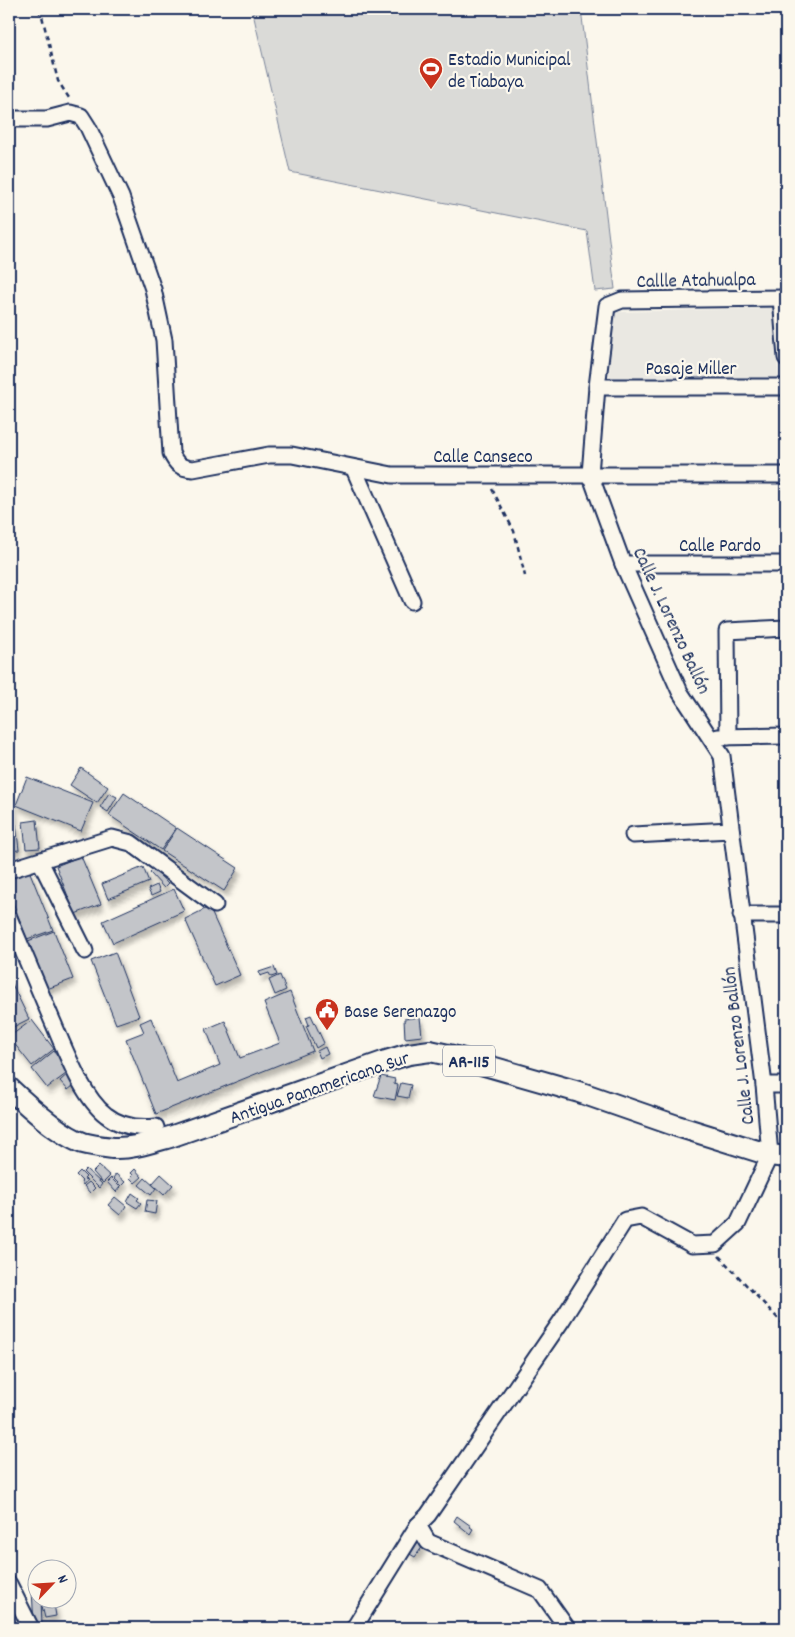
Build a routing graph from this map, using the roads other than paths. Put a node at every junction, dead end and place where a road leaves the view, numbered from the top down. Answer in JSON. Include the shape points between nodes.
{"nodes":[{"id":1,"x":9,"y":119,"type":"edge"},
{"id":2,"x":784,"y":298,"type":"edge"},
{"id":3,"x":607,"y":306,"type":"joint"},
{"id":4,"x":786,"y":358,"type":"edge"},
{"id":5,"x":597,"y":387,"type":"junction"},
{"id":6,"x":786,"y":387,"type":"edge"},
{"id":7,"x":354,"y":469,"type":"junction"},
{"id":8,"x":590,"y":474,"type":"junction"},
{"id":9,"x":786,"y":475,"type":"edge"},
{"id":10,"x":623,"y":564,"type":"junction"},
{"id":11,"x":786,"y":564,"type":"edge"},
{"id":12,"x":412,"y":601,"type":"dead end"},
{"id":13,"x":786,"y":628,"type":"edge"},
{"id":14,"x":728,"y":736,"type":"junction"},
{"id":15,"x":786,"y":736,"type":"edge"},
{"id":16,"x":709,"y":737,"type":"junction"},
{"id":17,"x":731,"y":830,"type":"junction"},
{"id":18,"x":633,"y":835,"type":"dead end"},
{"id":19,"x":40,"y":861,"type":"junction"},
{"id":20,"x":9,"y":870,"type":"edge"},
{"id":21,"x":214,"y":906,"type":"dead end"},
{"id":22,"x":741,"y":915,"type":"junction"},
{"id":23,"x":786,"y":915,"type":"edge"},
{"id":24,"x":9,"y":918,"type":"edge"},
{"id":25,"x":85,"y":951,"type":"dead end"},
{"id":26,"x":764,"y":1085,"type":"junction"},
{"id":27,"x":786,"y":1085,"type":"edge"},
{"id":28,"x":9,"y":1088,"type":"edge"},
{"id":29,"x":156,"y":1127,"type":"dead end"},
{"id":30,"x":778,"y":1156,"type":"edge"},
{"id":31,"x":418,"y":1525,"type":"junction"},
{"id":32,"x":9,"y":1584,"type":"edge"},
{"id":33,"x":31,"y":1628,"type":"edge"},
{"id":34,"x":354,"y":1628,"type":"edge"},
{"id":35,"x":567,"y":1628,"type":"edge"}],
"edges":[{"from":1,"to":7,"type":"street","name":"Calle Canseco","via":[[48,119],[70,114],[82,116],[88,127],[120,197],[153,290],[164,340],[172,453],[176,463],[193,469],[269,455],[292,456]]},
{"from":2,"to":3,"type":"street","name":"Callle Atahualpa","via":[[622,300]]},
{"from":2,"to":4,"type":"street"},
{"from":3,"to":5,"type":"street","name":"Calle J. Lorenzo Ballón"},
{"from":5,"to":6,"type":"street","name":"Pasaje Miller"},
{"from":5,"to":8,"type":"street","name":"Calle J. Lorenzo Ballón"},
{"from":7,"to":8,"type":"street","name":"Calle Canseco","via":[[392,475]]},
{"from":7,"to":12,"type":"street"},
{"from":8,"to":9,"type":"street","name":"Calle Canseco"},
{"from":8,"to":10,"type":"street","name":"Calle J. Lorenzo Ballón"},
{"from":10,"to":11,"type":"street","name":"Calle Pardo"},
{"from":10,"to":16,"type":"street","name":"Calle J. Lorenzo Ballón","via":[[680,692]]},
{"from":13,"to":14,"type":"street","via":[[727,631]]},
{"from":14,"to":15,"type":"street"},
{"from":14,"to":16,"type":"street"},
{"from":16,"to":17,"type":"street","name":"Calle J. Lorenzo Ballón","via":[[722,756]]},
{"from":17,"to":18,"type":"street"},
{"from":17,"to":22,"type":"street","name":"Calle J. Lorenzo Ballón"},
{"from":19,"to":20,"type":"street"},
{"from":19,"to":21,"type":"street","via":[[112,838],[125,840]]},
{"from":19,"to":25,"type":"street"},
{"from":22,"to":23,"type":"street"},
{"from":22,"to":26,"type":"street","name":"Calle J. Lorenzo Ballón"},
{"from":24,"to":29,"type":"street","via":[[72,1066],[91,1100],[114,1121],[135,1128]]},
{"from":26,"to":27,"type":"street"},
{"from":26,"to":30,"type":"street","name":"Calle J. Lorenzo Ballón"},
{"from":28,"to":30,"type":"main road","name":"Antigua Panamericana Sur","number":"AR-115","via":[[58,1129],[83,1143],[113,1148],[143,1145],[170,1137],[386,1061],[430,1051],[579,1092]]},
{"from":30,"to":31,"type":"street","via":[[738,1223],[715,1244],[692,1245],[641,1216],[625,1220],[562,1320],[428,1516]]},
{"from":31,"to":34,"type":"street"},
{"from":31,"to":35,"type":"street","via":[[428,1542],[540,1590]]},
{"from":32,"to":33,"type":"street"}]}
